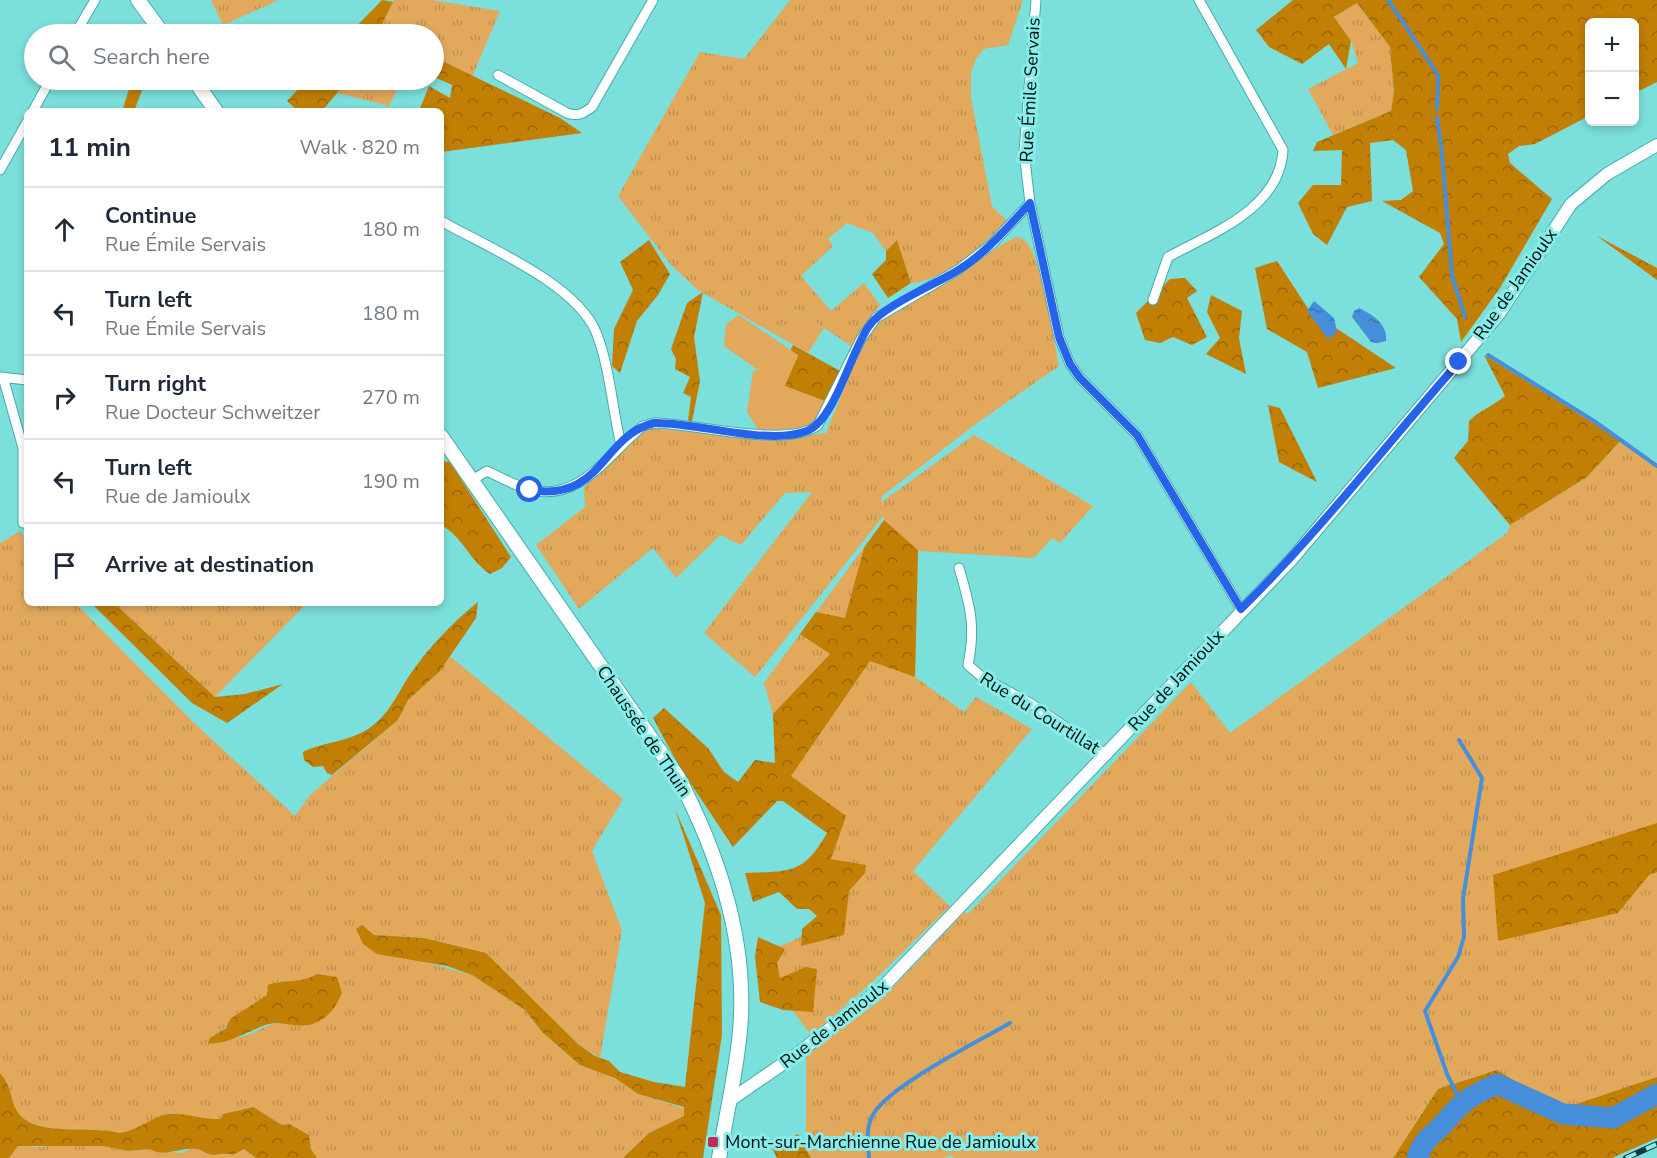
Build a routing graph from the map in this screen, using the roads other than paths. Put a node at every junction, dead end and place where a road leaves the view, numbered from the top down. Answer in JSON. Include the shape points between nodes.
{"nodes":[{"id":1,"x":94,"y":0,"type":"edge"},
{"id":2,"x":138,"y":0,"type":"edge"},
{"id":3,"x":653,"y":0,"type":"edge"},
{"id":4,"x":1035,"y":0,"type":"edge"},
{"id":5,"x":1199,"y":0,"type":"edge"},
{"id":6,"x":81,"y":24,"type":"edge"},
{"id":7,"x":156,"y":24,"type":"edge"},
{"id":8,"x":498,"y":75,"type":"dead end"},
{"id":9,"x":45,"y":90,"type":"edge"},
{"id":10,"x":201,"y":90,"type":"edge"},
{"id":11,"x":35,"y":108,"type":"edge"},
{"id":12,"x":214,"y":108,"type":"edge"},
{"id":13,"x":24,"y":127,"type":"edge"},
{"id":14,"x":1657,"y":145,"type":"edge"},
{"id":15,"x":0,"y":170,"type":"edge"},
{"id":16,"x":1030,"y":203,"type":"junction"},
{"id":17,"x":444,"y":223,"type":"edge"},
{"id":18,"x":1153,"y":300,"type":"dead end"},
{"id":19,"x":1,"y":377,"type":"edge"},
{"id":20,"x":24,"y":380,"type":"edge"},
{"id":21,"x":444,"y":444,"type":"edge"},
{"id":22,"x":621,"y":445,"type":"junction"},
{"id":23,"x":472,"y":480,"type":"junction"},
{"id":24,"x":23,"y":523,"type":"dead end"},
{"id":25,"x":959,"y":568,"type":"dead end"},
{"id":26,"x":1241,"y":609,"type":"junction"},
{"id":27,"x":1107,"y":755,"type":"junction"},
{"id":28,"x":729,"y":1101,"type":"junction"},
{"id":29,"x":719,"y":1158,"type":"edge"}],
"edges":[{"from":1,"to":6,"type":"street"},
{"from":2,"to":7,"type":"main road"},
{"from":3,"to":8,"type":"street","via":[[586,112],[567,113]]},
{"from":4,"to":16,"type":"street","name":"Rue Émile Servais","via":[[1024,152]]},
{"from":5,"to":18,"type":"street","via":[[1269,122],[1283,156],[1273,182],[1252,208],[1237,221],[1168,257]]},
{"from":9,"to":11,"type":"street"},
{"from":10,"to":12,"type":"main road"},
{"from":13,"to":15,"type":"street"},
{"from":14,"to":26,"type":"street","name":"Rue de Jamioulx","via":[[1607,174],[1571,204],[1499,314],[1292,559]]},
{"from":16,"to":22,"type":"street","via":[[993,244],[958,270],[876,318],[815,428],[796,434],[762,435],[654,423],[643,426]]},
{"from":16,"to":26,"type":"street","name":"Rue Émile Servais","via":[[1059,337],[1070,364],[1137,435]]},
{"from":17,"to":22,"type":"street","via":[[561,288],[581,307],[596,332],[604,357]]},
{"from":19,"to":20,"type":"street"},
{"from":19,"to":24,"type":"street","via":[[23,448]]},
{"from":21,"to":23,"type":"main road","name":"Chaussée de Thuin"},
{"from":22,"to":23,"type":"street","via":[[584,481],[569,489],[530,490],[487,471]]},
{"from":23,"to":28,"type":"main road","name":"Chaussée de Thuin","via":[[678,777],[701,821],[729,901],[737,946],[740,1030]]},
{"from":25,"to":27,"type":"street","name":"Rue du Courtillat","via":[[973,621],[968,665],[981,677],[1030,703]]},
{"from":26,"to":27,"type":"street","name":"Rue de Jamioulx"},
{"from":27,"to":28,"type":"street","name":"Rue de Jamioulx","via":[[882,988]]},
{"from":28,"to":29,"type":"main road","name":"Chaussée de Thuin"}]}
